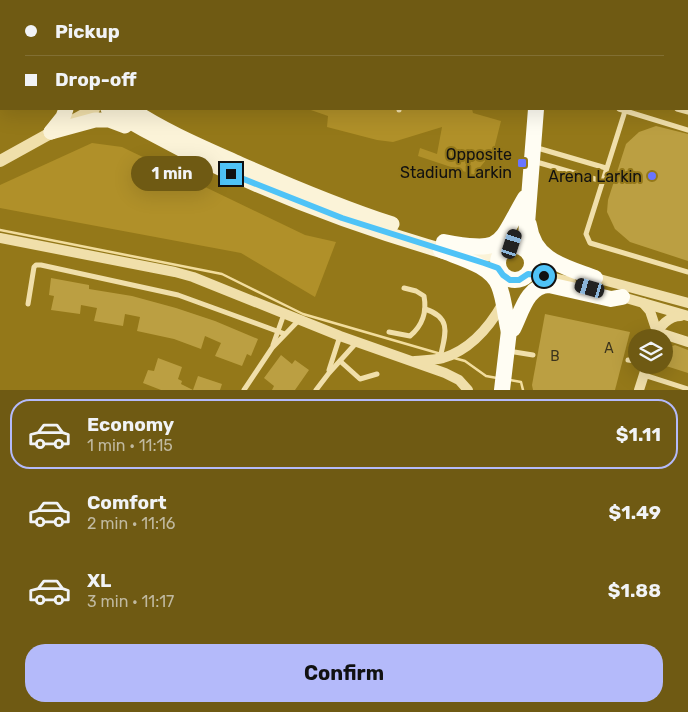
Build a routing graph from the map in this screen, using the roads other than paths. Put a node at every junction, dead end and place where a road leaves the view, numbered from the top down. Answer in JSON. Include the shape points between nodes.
{"nodes":[{"id":1,"x":66,"y":110,"type":"edge"},
{"id":2,"x":92,"y":110,"type":"edge"},
{"id":3,"x":110,"y":110,"type":"edge"},
{"id":4,"x":132,"y":110,"type":"edge"},
{"id":5,"x":536,"y":110,"type":"edge"},
{"id":6,"x":622,"y":110,"type":"edge"},
{"id":7,"x":688,"y":130,"type":"edge"},
{"id":8,"x":51,"y":132,"type":"junction"},
{"id":9,"x":155,"y":136,"type":"junction"},
{"id":10,"x":533,"y":154,"type":"junction"},
{"id":11,"x":0,"y":161,"type":"edge"},
{"id":12,"x":606,"y":168,"type":"junction"},
{"id":13,"x":602,"y":181,"type":"junction"},
{"id":14,"x":528,"y":197,"type":"junction"},
{"id":15,"x":0,"y":238,"type":"edge"},
{"id":16,"x":443,"y":246,"type":"junction"},
{"id":17,"x":517,"y":251,"type":"junction"},
{"id":18,"x":500,"y":272,"type":"junction"},
{"id":19,"x":688,"y":272,"type":"edge"},
{"id":20,"x":527,"y":275,"type":"junction"},
{"id":21,"x":595,"y":278,"type":"junction"},
{"id":22,"x":404,"y":288,"type":"dead end"},
{"id":23,"x":622,"y":297,"type":"junction"},
{"id":24,"x":503,"y":302,"type":"junction"},
{"id":25,"x":643,"y":303,"type":"junction"},
{"id":26,"x":688,"y":303,"type":"edge"},
{"id":27,"x":28,"y":304,"type":"dead end"},
{"id":28,"x":425,"y":308,"type":"junction"},
{"id":29,"x":284,"y":314,"type":"junction"},
{"id":30,"x":687,"y":316,"type":"edge"},
{"id":31,"x":299,"y":320,"type":"junction"},
{"id":32,"x":654,"y":329,"type":"edge"},
{"id":33,"x":660,"y":329,"type":"edge"},
{"id":34,"x":278,"y":331,"type":"junction"},
{"id":35,"x":389,"y":332,"type":"dead end"},
{"id":36,"x":285,"y":334,"type":"junction"},
{"id":37,"x":340,"y":336,"type":"junction"},
{"id":38,"x":510,"y":338,"type":"junction"},
{"id":39,"x":673,"y":339,"type":"edge"},
{"id":40,"x":357,"y":342,"type":"junction"},
{"id":41,"x":688,"y":342,"type":"edge"},
{"id":42,"x":272,"y":348,"type":"junction"},
{"id":43,"x":442,"y":355,"type":"junction"},
{"id":44,"x":532,"y":355,"type":"dead end"},
{"id":45,"x":340,"y":361,"type":"junction"},
{"id":46,"x":411,"y":361,"type":"junction"},
{"id":47,"x":328,"y":373,"type":"junction"},
{"id":48,"x":376,"y":374,"type":"dead end"},
{"id":49,"x":644,"y":374,"type":"edge"},
{"id":50,"x":654,"y":374,"type":"edge"},
{"id":51,"x":688,"y":389,"type":"edge"},
{"id":52,"x":244,"y":390,"type":"edge"},
{"id":53,"x":316,"y":390,"type":"edge"},
{"id":54,"x":468,"y":390,"type":"edge"},
{"id":55,"x":502,"y":390,"type":"edge"},
{"id":56,"x":639,"y":390,"type":"edge"}],
"edges":[{"from":1,"to":8,"type":"main road"},
{"from":2,"to":8,"type":"street"},
{"from":3,"to":9,"type":"main road"},
{"from":4,"to":16,"type":"main road","via":[[178,137],[293,188]]},
{"from":5,"to":10,"type":"main road"},
{"from":6,"to":7,"type":"lane"},
{"from":6,"to":12,"type":"lane"},
{"from":8,"to":9,"type":"main road","via":[[95,120],[109,120]]},
{"from":8,"to":11,"type":"street"},
{"from":9,"to":16,"type":"main road","via":[[231,174],[301,203]]},
{"from":10,"to":12,"type":"lane"},
{"from":10,"to":13,"type":"lane"},
{"from":10,"to":14,"type":"main road"},
{"from":12,"to":13,"type":"lane"},
{"from":13,"to":19,"type":"lane","via":[[587,240]]},
{"from":14,"to":16,"type":"main road","via":[[504,237],[495,244],[486,248]]},
{"from":14,"to":17,"type":"main road"},
{"from":14,"to":21,"type":"main road","via":[[531,237],[535,245],[555,263]]},
{"from":15,"to":29,"type":"street","via":[[175,272]]},
{"from":16,"to":17,"type":"main road","via":[[489,254]]},
{"from":16,"to":18,"type":"main road"},
{"from":16,"to":24,"type":"main road","via":[[493,276]]},
{"from":17,"to":18,"type":"main road","via":[[498,258]]},
{"from":17,"to":20,"type":"main road","via":[[532,263]]},
{"from":17,"to":21,"type":"street","via":[[546,264]]},
{"from":18,"to":20,"type":"main road","via":[[510,280],[519,280]]},
{"from":18,"to":38,"type":"main road","via":[[510,301]]},
{"from":20,"to":23,"type":"street","via":[[559,279]]},
{"from":20,"to":38,"type":"main road"},
{"from":21,"to":26,"type":"street"},
{"from":22,"to":28,"type":"lane","via":[[424,296]]},
{"from":23,"to":25,"type":"street"},
{"from":23,"to":38,"type":"main road","via":[[611,299],[539,285],[530,293]]},
{"from":24,"to":38,"type":"main road"},
{"from":24,"to":43,"type":"street","via":[[491,323],[472,342],[458,351]]},
{"from":25,"to":30,"type":"street"},
{"from":25,"to":32,"type":"street","via":[[650,311]]},
{"from":27,"to":34,"type":"lane","via":[[34,267],[41,264],[178,295]]},
{"from":28,"to":35,"type":"lane","via":[[423,320],[410,336]]},
{"from":28,"to":43,"type":"lane","via":[[439,315],[444,322],[446,331]]},
{"from":29,"to":31,"type":"street"},
{"from":29,"to":34,"type":"lane"},
{"from":30,"to":33,"type":"street","via":[[674,316]]},
{"from":31,"to":36,"type":"lane"},
{"from":31,"to":37,"type":"street"},
{"from":34,"to":36,"type":"lane"},
{"from":34,"to":42,"type":"lane"},
{"from":36,"to":42,"type":"lane"},
{"from":37,"to":40,"type":"street"},
{"from":37,"to":47,"type":"lane"},
{"from":38,"to":44,"type":"lane"},
{"from":38,"to":55,"type":"main road"},
{"from":39,"to":41,"type":"street"},
{"from":40,"to":45,"type":"lane"},
{"from":40,"to":46,"type":"street"},
{"from":42,"to":52,"type":"lane"},
{"from":43,"to":46,"type":"street"},
{"from":45,"to":47,"type":"lane"},
{"from":45,"to":48,"type":"lane","via":[[360,379]]},
{"from":46,"to":54,"type":"street","via":[[459,380]]},
{"from":47,"to":53,"type":"lane"},
{"from":49,"to":56,"type":"street"},
{"from":50,"to":51,"type":"lane"}]}
